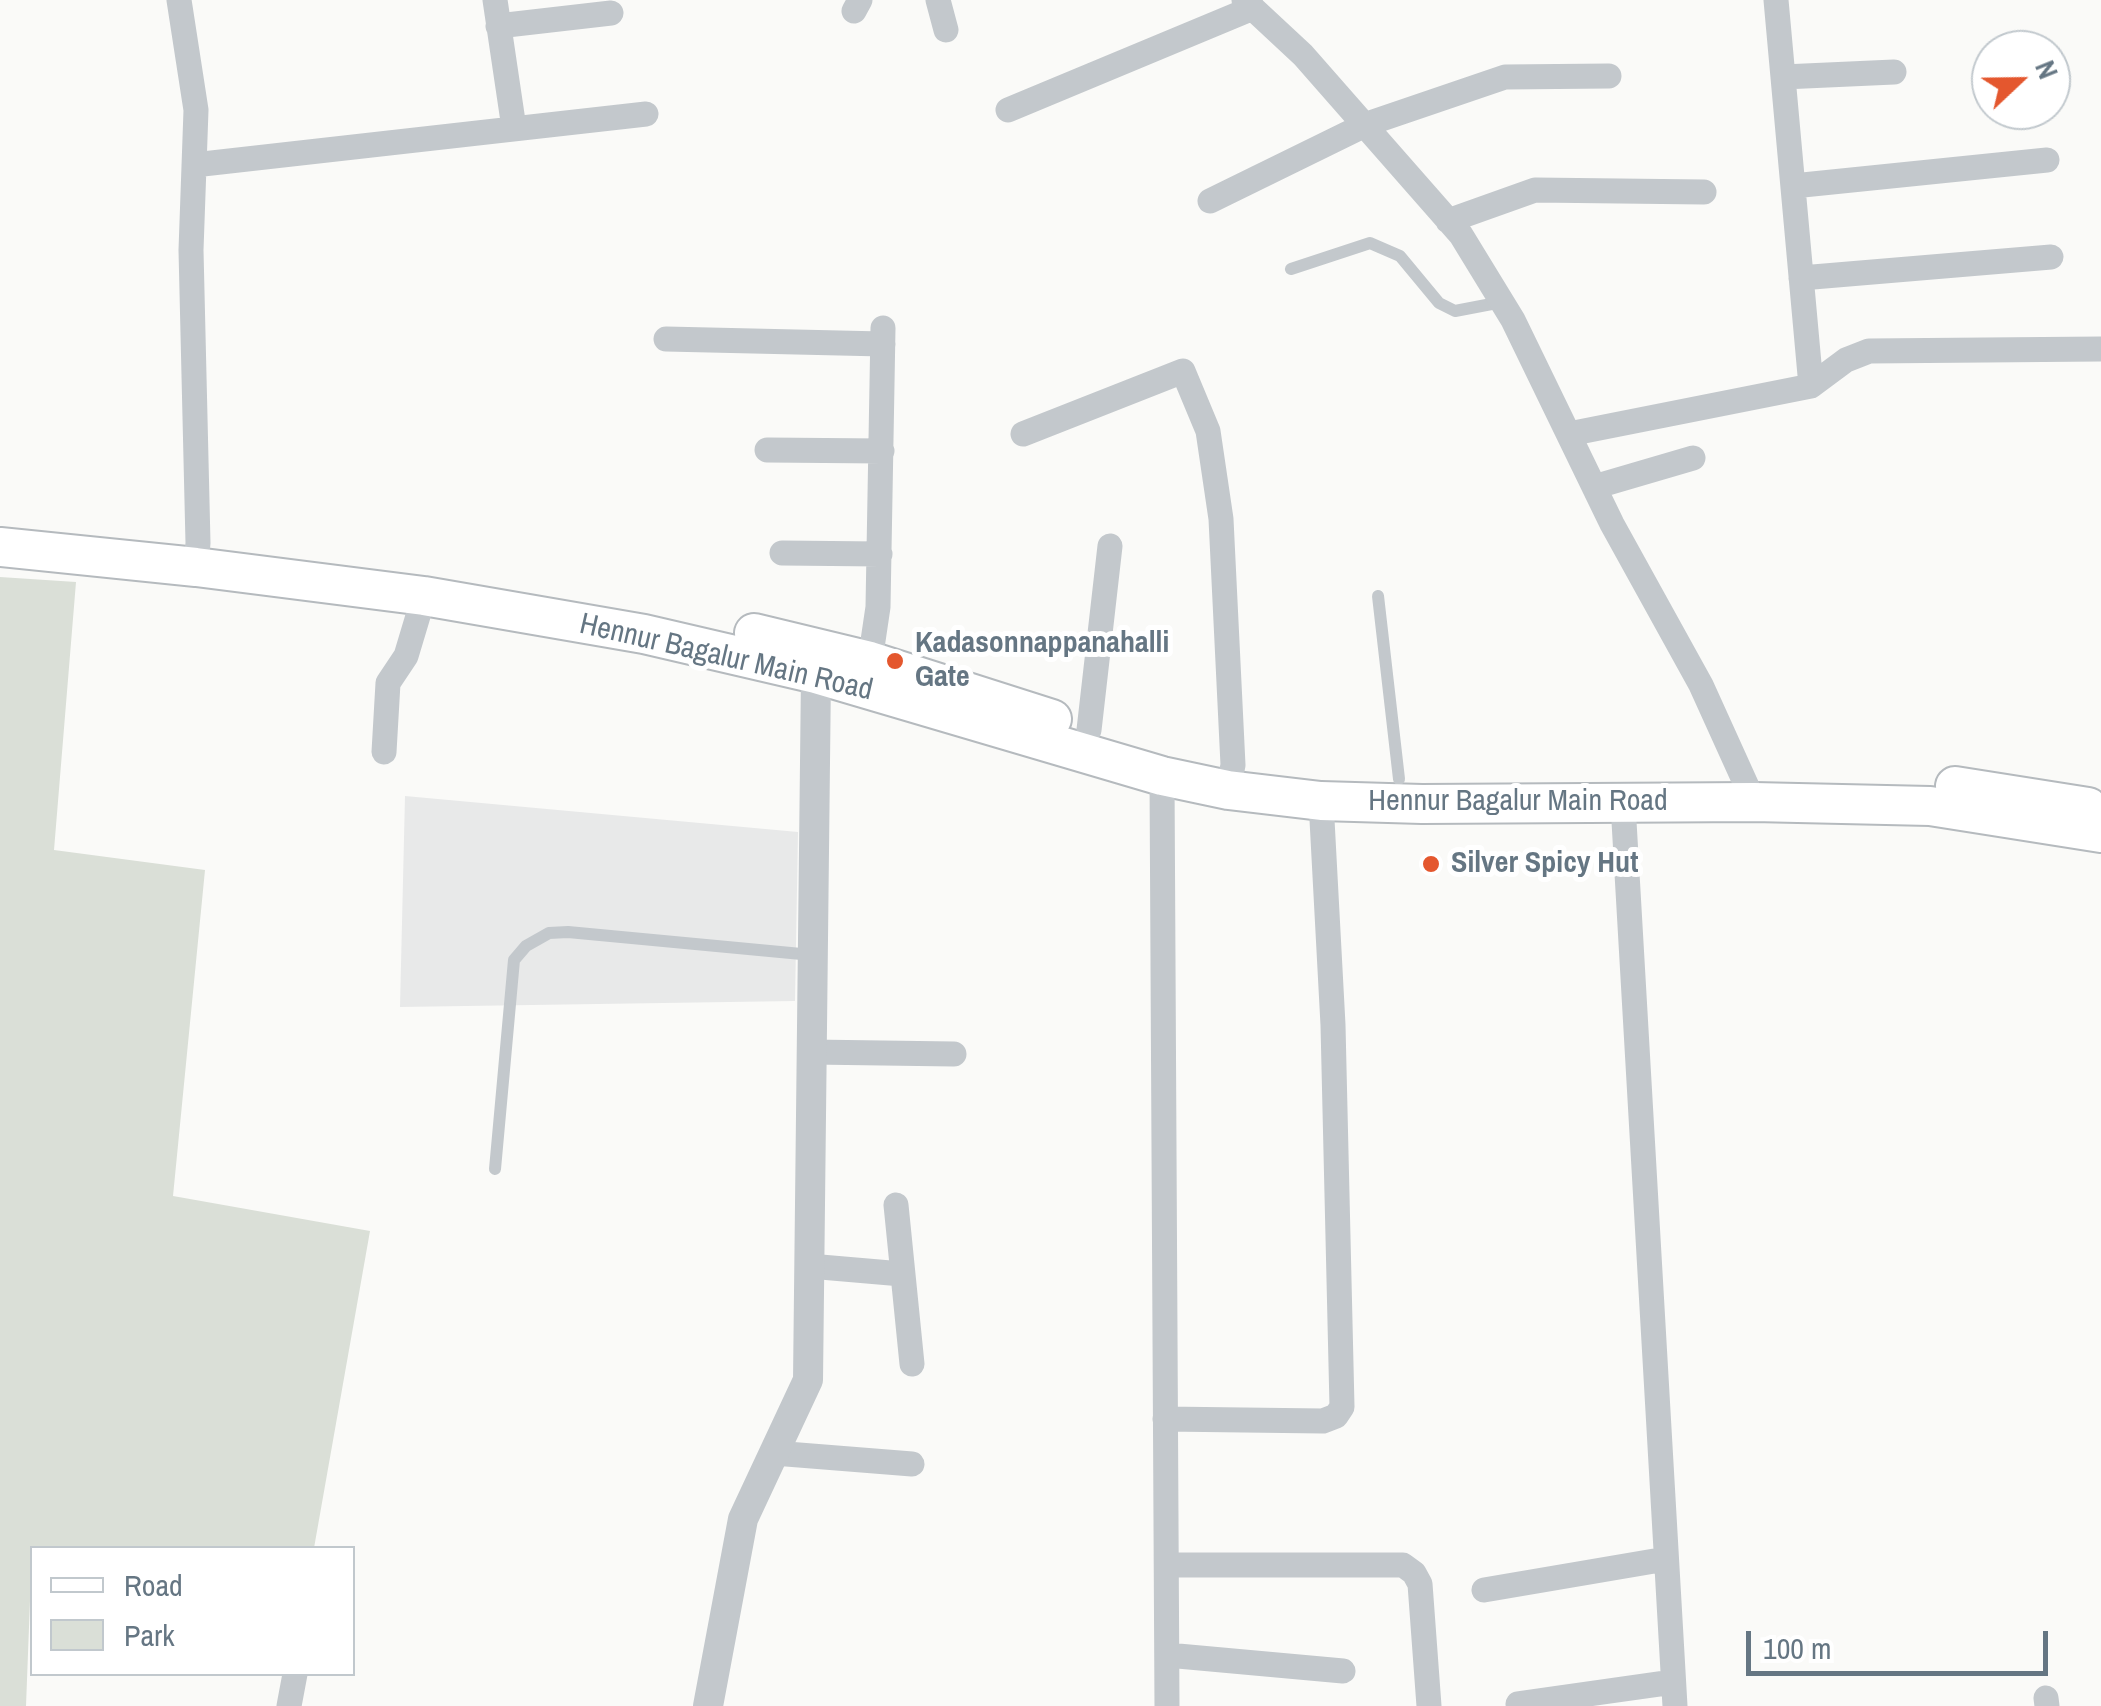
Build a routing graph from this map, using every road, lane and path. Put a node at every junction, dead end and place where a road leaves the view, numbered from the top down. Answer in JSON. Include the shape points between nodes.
{"nodes":[{"id":1,"x":179,"y":0,"type":"edge"},
{"id":2,"x":938,"y":0,"type":"edge"},
{"id":3,"x":1776,"y":0,"type":"edge"},
{"id":4,"x":1249,"y":4,"type":"edge"},
{"id":5,"x":496,"y":13,"type":"edge"},
{"id":6,"x":611,"y":14,"type":"dead end"},
{"id":7,"x":946,"y":30,"type":"dead end"},
{"id":8,"x":1894,"y":72,"type":"dead end"},
{"id":9,"x":1609,"y":76,"type":"dead end"},
{"id":10,"x":1783,"y":78,"type":"junction"},
{"id":11,"x":1008,"y":110,"type":"dead end"},
{"id":12,"x":646,"y":114,"type":"dead end"},
{"id":13,"x":1366,"y":124,"type":"junction"},
{"id":14,"x":514,"y":128,"type":"junction"},
{"id":15,"x":2047,"y":160,"type":"dead end"},
{"id":16,"x":194,"y":164,"type":"junction"},
{"id":17,"x":1793,"y":186,"type":"junction"},
{"id":18,"x":1704,"y":192,"type":"dead end"},
{"id":19,"x":1210,"y":201,"type":"dead end"},
{"id":20,"x":1448,"y":220,"type":"junction"},
{"id":21,"x":2051,"y":257,"type":"dead end"},
{"id":22,"x":1291,"y":269,"type":"dead end"},
{"id":23,"x":1801,"y":278,"type":"junction"},
{"id":24,"x":1502,"y":302,"type":"junction"},
{"id":25,"x":666,"y":339,"type":"dead end"},
{"id":26,"x":2101,"y":349,"type":"edge"},
{"id":27,"x":1811,"y":386,"type":"junction"},
{"id":28,"x":1024,"y":434,"type":"dead end"},
{"id":29,"x":1569,"y":434,"type":"junction"},
{"id":30,"x":767,"y":450,"type":"dead end"},
{"id":31,"x":882,"y":450,"type":"junction"},
{"id":32,"x":1693,"y":458,"type":"dead end"},
{"id":33,"x":1594,"y":486,"type":"junction"},
{"id":34,"x":0,"y":523,"type":"edge"},
{"id":35,"x":1110,"y":546,"type":"dead end"},
{"id":36,"x":0,"y":547,"type":"edge"},
{"id":37,"x":782,"y":552,"type":"dead end"},
{"id":38,"x":880,"y":554,"type":"junction"},
{"id":39,"x":197,"y":555,"type":"junction"},
{"id":40,"x":424,"y":596,"type":"junction"},
{"id":41,"x":1378,"y":596,"type":"dead end"},
{"id":42,"x":819,"y":662,"type":"junction"},
{"id":43,"x":870,"y":662,"type":"junction"},
{"id":44,"x":1089,"y":730,"type":"junction"},
{"id":45,"x":384,"y":752,"type":"dead end"},
{"id":46,"x":1162,"y":776,"type":"junction"},
{"id":47,"x":1230,"y":778,"type":"junction"},
{"id":48,"x":1400,"y":779,"type":"junction"},
{"id":49,"x":1750,"y":790,"type":"junction"},
{"id":50,"x":1321,"y":801,"type":"junction"},
{"id":51,"x":1623,"y":804,"type":"junction"},
{"id":52,"x":2101,"y":809,"type":"edge"},
{"id":53,"x":2101,"y":834,"type":"edge"},
{"id":54,"x":812,"y":955,"type":"junction"},
{"id":55,"x":811,"y":1052,"type":"junction"},
{"id":56,"x":954,"y":1054,"type":"dead end"},
{"id":57,"x":495,"y":1169,"type":"dead end"},
{"id":58,"x":896,"y":1205,"type":"dead end"},
{"id":59,"x":809,"y":1266,"type":"junction"},
{"id":60,"x":902,"y":1274,"type":"junction"},
{"id":61,"x":912,"y":1364,"type":"dead end"},
{"id":62,"x":1165,"y":1419,"type":"junction"},
{"id":63,"x":774,"y":1453,"type":"junction"},
{"id":64,"x":912,"y":1464,"type":"dead end"},
{"id":65,"x":1666,"y":1559,"type":"junction"},
{"id":66,"x":1166,"y":1565,"type":"junction"},
{"id":67,"x":1484,"y":1590,"type":"dead end"},
{"id":68,"x":1167,"y":1655,"type":"junction"},
{"id":69,"x":1343,"y":1671,"type":"dead end"},
{"id":70,"x":295,"y":1676,"type":"edge"},
{"id":71,"x":1674,"y":1694,"type":"edge"},
{"id":72,"x":1518,"y":1704,"type":"edge"},
{"id":73,"x":289,"y":1706,"type":"edge"},
{"id":74,"x":708,"y":1706,"type":"edge"},
{"id":75,"x":1166,"y":1706,"type":"edge"},
{"id":76,"x":1429,"y":1706,"type":"edge"}],
"edges":[{"from":1,"to":16,"type":"street","via":[[196,110]]},
{"from":2,"to":7,"type":"street"},
{"from":3,"to":10,"type":"street"},
{"from":4,"to":11,"type":"street"},
{"from":4,"to":13,"type":"street"},
{"from":5,"to":6,"type":"street"},
{"from":5,"to":14,"type":"street"},
{"from":8,"to":10,"type":"street"},
{"from":9,"to":13,"type":"street","via":[[1504,77]]},
{"from":10,"to":17,"type":"street"},
{"from":12,"to":14,"type":"street"},
{"from":13,"to":19,"type":"street"},
{"from":13,"to":20,"type":"street"},
{"from":14,"to":16,"type":"street"},
{"from":15,"to":17,"type":"street"},
{"from":16,"to":39,"type":"street"},
{"from":17,"to":23,"type":"street"},
{"from":18,"to":20,"type":"street","via":[[1535,190]]},
{"from":20,"to":24,"type":"street"},
{"from":21,"to":23,"type":"street"},
{"from":22,"to":24,"type":"lane","via":[[1370,243],[1400,256],[1439,303],[1455,311]]},
{"from":23,"to":27,"type":"street"},
{"from":24,"to":29,"type":"street"},
{"from":25,"to":31,"type":"street","via":[[883,336]]},
{"from":26,"to":27,"type":"street","via":[[1869,352]]},
{"from":27,"to":29,"type":"street"},
{"from":28,"to":47,"type":"street","via":[[1183,371],[1208,431],[1221,519]]},
{"from":29,"to":33,"type":"street"},
{"from":30,"to":31,"type":"street"},
{"from":31,"to":38,"type":"street"},
{"from":32,"to":33,"type":"street"},
{"from":33,"to":49,"type":"street"},
{"from":34,"to":39,"type":"main road","name":"Hennur Bagalur Main Road"},
{"from":35,"to":44,"type":"street"},
{"from":36,"to":39,"type":"main road","name":"Hennur Bagalur Main Road"},
{"from":37,"to":38,"type":"street"},
{"from":38,"to":43,"type":"street"},
{"from":39,"to":40,"type":"main road","name":"Hennur Bagalur Main Road"},
{"from":39,"to":42,"type":"main road","name":"Hennur Bagalur Main Road","via":[[526,590],[659,612]]},
{"from":40,"to":42,"type":"main road","name":"Hennur Bagalur Main Road"},
{"from":40,"to":45,"type":"street","via":[[406,656],[388,682]]},
{"from":41,"to":48,"type":"lane"},
{"from":42,"to":43,"type":"main road","name":"Hennur Bagalur Main Road"},
{"from":42,"to":46,"type":"main road","name":"Hennur Bagalur Main Road"},
{"from":42,"to":54,"type":"street"},
{"from":43,"to":44,"type":"main road","name":"Hennur Bagalur Main Road"},
{"from":44,"to":47,"type":"main road","name":"Hennur Bagalur Main Road"},
{"from":46,"to":47,"type":"main road","name":"Hennur Bagalur Main Road"},
{"from":46,"to":62,"type":"street"},
{"from":47,"to":48,"type":"main road","name":"Hennur Bagalur Main Road"},
{"from":47,"to":50,"type":"main road","name":"Hennur Bagalur Main Road"},
{"from":48,"to":49,"type":"main road","name":"Hennur Bagalur Main Road"},
{"from":49,"to":51,"type":"main road","name":"Hennur Bagalur Main Road"},
{"from":49,"to":52,"type":"main road","name":"Hennur Bagalur Main Road","via":[[1924,781]]},
{"from":49,"to":53,"type":"main road","name":"Hennur Bagalur Main Road","via":[[1930,806]]},
{"from":50,"to":51,"type":"main road","name":"Hennur Bagalur Main Road"},
{"from":50,"to":62,"type":"street","via":[[1342,1407],[1323,1420]]},
{"from":51,"to":65,"type":"street"},
{"from":54,"to":55,"type":"street"},
{"from":54,"to":57,"type":"lane","via":[[568,932],[549,933],[526,946],[514,960]]},
{"from":55,"to":56,"type":"street"},
{"from":55,"to":59,"type":"street"},
{"from":58,"to":60,"type":"street"},
{"from":59,"to":60,"type":"street"},
{"from":59,"to":63,"type":"street","via":[[808,1380]]},
{"from":60,"to":61,"type":"street"},
{"from":62,"to":66,"type":"street"},
{"from":63,"to":64,"type":"street"},
{"from":63,"to":74,"type":"street","via":[[743,1519]]},
{"from":65,"to":67,"type":"street"},
{"from":65,"to":71,"type":"street"},
{"from":66,"to":68,"type":"street"},
{"from":66,"to":76,"type":"street","via":[[1404,1565],[1420,1584]]},
{"from":68,"to":69,"type":"street"},
{"from":68,"to":75,"type":"street"},
{"from":70,"to":73,"type":"street"},
{"from":71,"to":72,"type":"street"}]}
